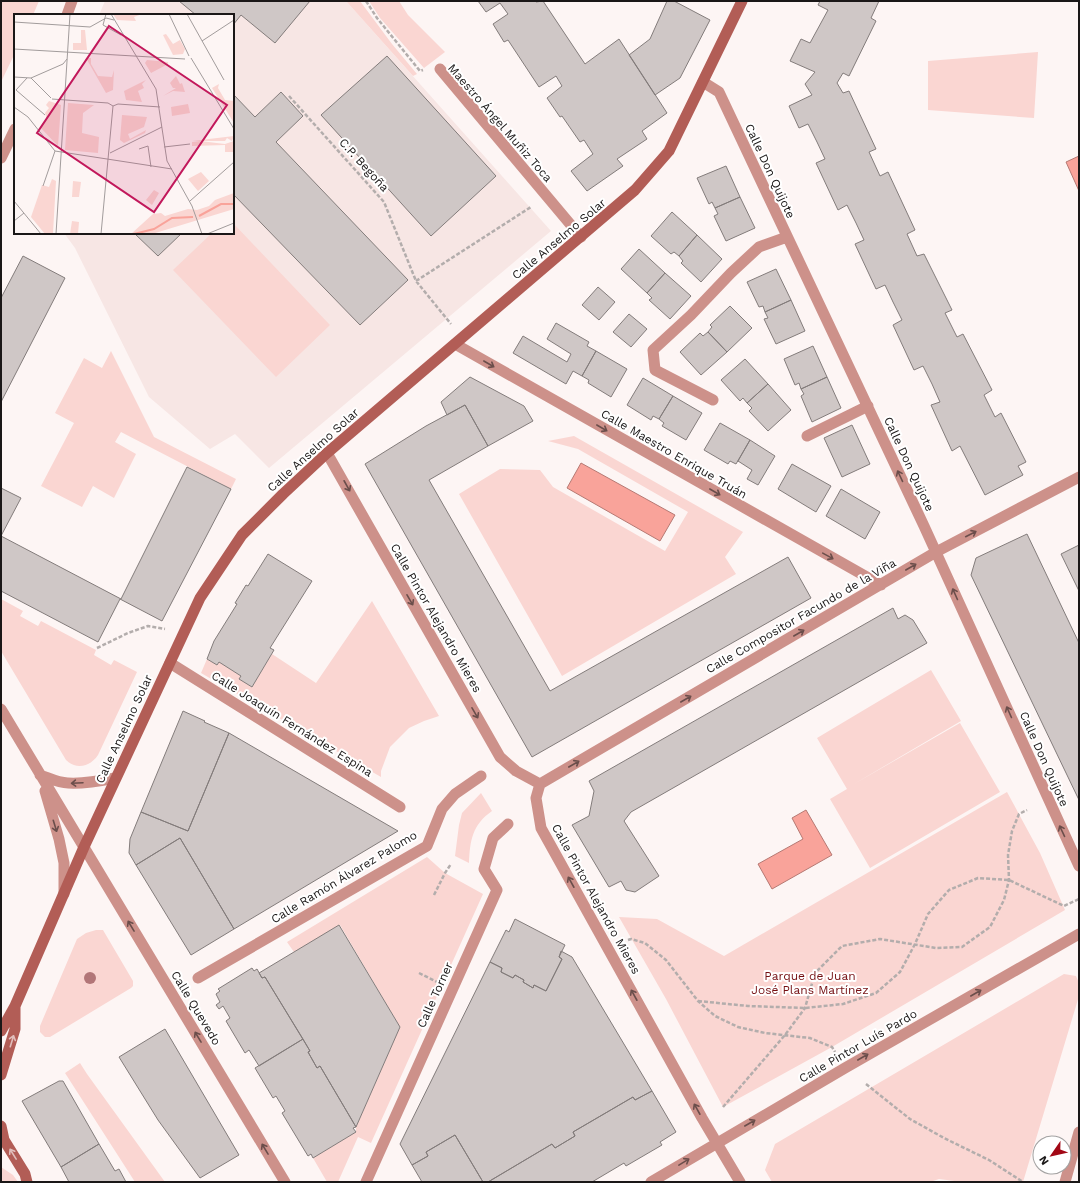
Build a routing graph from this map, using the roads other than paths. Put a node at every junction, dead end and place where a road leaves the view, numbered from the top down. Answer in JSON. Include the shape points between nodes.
{"nodes":[{"id":1,"x":72,"y":1,"type":"edge"},
{"id":2,"x":742,"y":1,"type":"edge"},
{"id":3,"x":67,"y":14,"type":"edge"},
{"id":4,"x":440,"y":69,"type":"road end"},
{"id":5,"x":703,"y":82,"type":"junction"},
{"id":6,"x":14,"y":131,"type":"edge"},
{"id":7,"x":1,"y":158,"type":"edge"},
{"id":8,"x":581,"y":237,"type":"junction"},
{"id":9,"x":787,"y":237,"type":"junction"},
{"id":10,"x":455,"y":344,"type":"junction"},
{"id":11,"x":712,"y":400,"type":"dead end"},
{"id":12,"x":868,"y":406,"type":"junction"},
{"id":13,"x":807,"y":436,"type":"dead end"},
{"id":14,"x":327,"y":453,"type":"junction"},
{"id":15,"x":1079,"y":477,"type":"edge"},
{"id":16,"x":936,"y":552,"type":"junction"},
{"id":17,"x":881,"y":585,"type":"junction"},
{"id":18,"x":170,"y":663,"type":"junction"},
{"id":19,"x":1,"y":709,"type":"edge"},
{"id":20,"x":40,"y":775,"type":"junction"},
{"id":21,"x":481,"y":776,"type":"dead end"},
{"id":22,"x":115,"y":778,"type":"junction"},
{"id":23,"x":540,"y":784,"type":"junction"},
{"id":24,"x":400,"y":807,"type":"dead end"},
{"id":25,"x":508,"y":824,"type":"dead end"},
{"id":26,"x":84,"y":847,"type":"junction"},
{"id":27,"x":1079,"y":866,"type":"edge"},
{"id":28,"x":64,"y":894,"type":"junction"},
{"id":29,"x":1079,"y":934,"type":"edge"},
{"id":30,"x":198,"y":978,"type":"dead end"},
{"id":31,"x":15,"y":1006,"type":"junction"},
{"id":32,"x":1,"y":1031,"type":"edge"},
{"id":33,"x":1,"y":1075,"type":"edge"},
{"id":34,"x":1,"y":1126,"type":"edge"},
{"id":35,"x":1079,"y":1132,"type":"edge"},
{"id":36,"x":717,"y":1143,"type":"junction"},
{"id":37,"x":27,"y":1182,"type":"edge"},
{"id":38,"x":285,"y":1182,"type":"edge"},
{"id":39,"x":366,"y":1182,"type":"edge"},
{"id":40,"x":651,"y":1182,"type":"edge"},
{"id":41,"x":740,"y":1182,"type":"edge"},
{"id":42,"x":1065,"y":1182,"type":"edge"}],
"edges":[{"from":1,"to":3,"type":"street"},
{"from":2,"to":5,"type":"main road","name":"Calle Anselmo Solar"},
{"from":4,"to":8,"type":"street","name":"Maestro Ángel Muñiz Toca"},
{"from":5,"to":8,"type":"main road","name":"Calle Anselmo Solar","via":[[669,151],[635,190]]},
{"from":5,"to":9,"type":"street","name":"Calle Don Quijote","via":[[719,92]]},
{"from":6,"to":7,"type":"street"},
{"from":8,"to":10,"type":"main road","name":"Calle Anselmo Solar"},
{"from":9,"to":11,"type":"street","via":[[759,247],[652,350],[655,370]]},
{"from":9,"to":12,"type":"street","name":"Calle Don Quijote"},
{"from":10,"to":14,"type":"main road","name":"Calle Anselmo Solar"},
{"from":10,"to":17,"type":"street","name":"Calle Maestro Enrique Truán","one_way":true},
{"from":12,"to":13,"type":"street"},
{"from":16,"to":12,"type":"street","name":"Calle Don Quijote","one_way":true},
{"from":14,"to":18,"type":"main road","name":"Calle Anselmo Solar","via":[[242,535],[200,598]]},
{"from":14,"to":23,"type":"street","name":"Calle Pintor Alejandro Mieres","one_way":true,"via":[[500,757],[516,771]]},
{"from":16,"to":15,"type":"street","name":"Calle Compositor Facundo de la Viña","one_way":true},
{"from":17,"to":16,"type":"street","name":"Calle Compositor Facundo de la Viña","one_way":true},
{"from":27,"to":16,"type":"street","name":"Calle Don Quijote","one_way":true},
{"from":23,"to":17,"type":"street","name":"Calle Compositor Facundo de la Viña","one_way":true},
{"from":18,"to":22,"type":"main road","name":"Calle Anselmo Solar"},
{"from":18,"to":24,"type":"street","name":"Calle Joaquín Fernández Espina"},
{"from":19,"to":20,"type":"street"},
{"from":22,"to":20,"type":"street","one_way":true,"via":[[67,783]]},
{"from":20,"to":26,"type":"street","name":"Calle Quevedo"},
{"from":20,"to":28,"type":"street","one_way":true,"via":[[64,863]]},
{"from":21,"to":30,"type":"street","name":"Calle Ramón Álvarez Palomo","via":[[455,794],[442,809],[427,846]]},
{"from":22,"to":26,"type":"main road","name":"Calle Anselmo Solar"},
{"from":36,"to":23,"type":"street","name":"Calle Pintor Alejandro Mieres","one_way":true,"via":[[541,828],[536,798]]},
{"from":25,"to":39,"type":"street","name":"Calle Torner","via":[[493,838],[484,869],[497,890]]},
{"from":26,"to":28,"type":"main road","name":"Calle Anselmo Solar"},
{"from":38,"to":26,"type":"street","name":"Calle Quevedo","one_way":true},
{"from":28,"to":31,"type":"main road","name":"Calle Anselmo Solar"},
{"from":36,"to":29,"type":"street","name":"Calle Pintor Luís Pardo","one_way":true},
{"from":31,"to":32,"type":"main road","name":"Calle Anselmo Solar"},
{"from":33,"to":31,"type":"main road","name":"Calle Anselmo Solar","one_way":true,"via":[[15,1029]]},
{"from":37,"to":34,"type":"main road","one_way":true,"via":[[25,1174],[4,1140]]},
{"from":35,"to":42,"type":"street"},
{"from":40,"to":36,"type":"street","name":"Calle Pintor Luís Pardo","one_way":true},
{"from":36,"to":41,"type":"street","name":"Calle Pintor Alejandro Mieres"}]}
